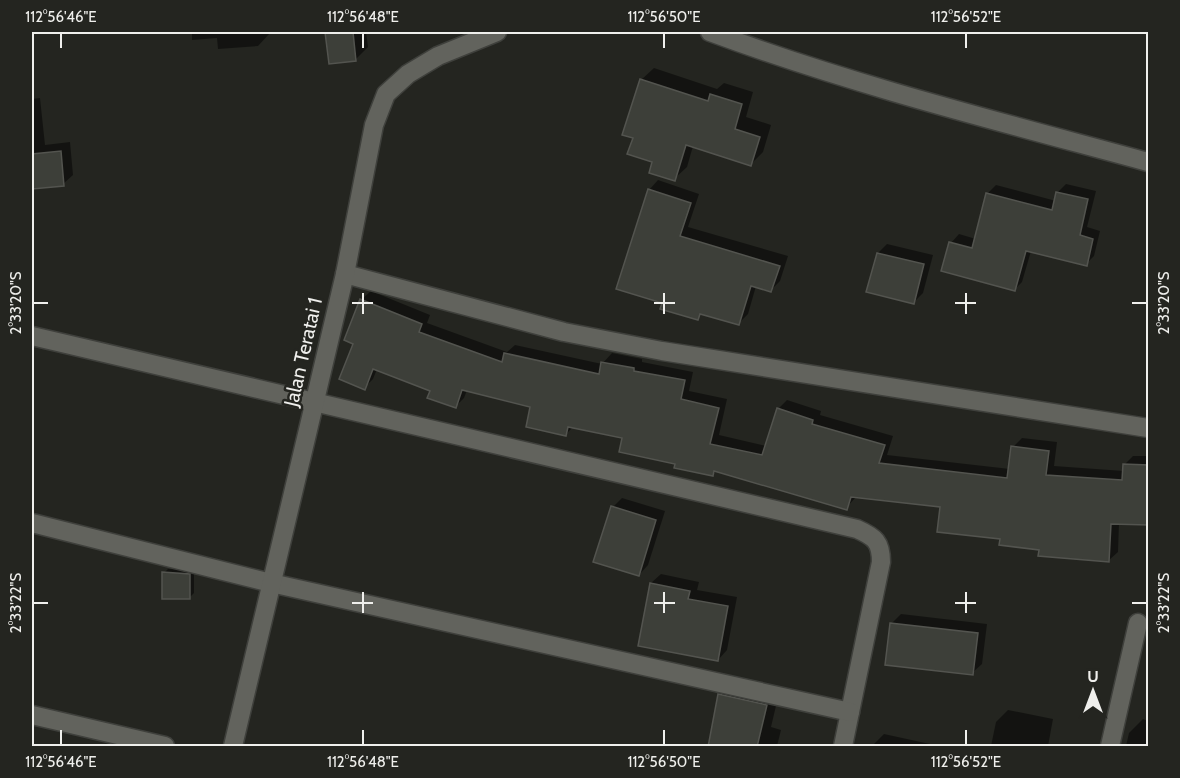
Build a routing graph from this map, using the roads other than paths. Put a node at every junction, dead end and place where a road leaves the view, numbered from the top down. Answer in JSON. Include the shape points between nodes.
{"nodes":[{"id":1,"x":497,"y":32,"type":"edge"},
{"id":2,"x":710,"y":32,"type":"edge"},
{"id":3,"x":1149,"y":162,"type":"edge"},
{"id":4,"x":345,"y":274,"type":"junction"},
{"id":5,"x":32,"y":336,"type":"edge"},
{"id":6,"x":315,"y":404,"type":"junction"},
{"id":7,"x":1149,"y":428,"type":"edge"},
{"id":8,"x":32,"y":523,"type":"edge"},
{"id":9,"x":271,"y":583,"type":"junction"},
{"id":10,"x":1138,"y":623,"type":"dead end"},
{"id":11,"x":850,"y":712,"type":"junction"},
{"id":12,"x":32,"y":715,"type":"edge"},
{"id":13,"x":165,"y":747,"type":"edge"},
{"id":14,"x":234,"y":747,"type":"edge"},
{"id":15,"x":843,"y":747,"type":"edge"},
{"id":16,"x":1110,"y":747,"type":"edge"}],
"edges":[{"from":1,"to":4,"type":"street","name":"Jalan Teratai 1","via":[[438,56],[408,74],[386,94],[374,125]]},
{"from":2,"to":3,"type":"street","via":[[882,90]]},
{"from":4,"to":6,"type":"street","name":"Jalan Teratai 1"},
{"from":4,"to":7,"type":"street","via":[[574,334]]},
{"from":5,"to":6,"type":"street"},
{"from":6,"to":9,"type":"street","name":"Jalan Teratai 1"},
{"from":6,"to":11,"type":"street","via":[[870,535],[881,550],[881,562]]},
{"from":8,"to":9,"type":"street"},
{"from":9,"to":11,"type":"street"},
{"from":9,"to":14,"type":"street","name":"Jalan Teratai 1"},
{"from":10,"to":16,"type":"street"},
{"from":11,"to":15,"type":"street"},
{"from":12,"to":13,"type":"street"}]}
